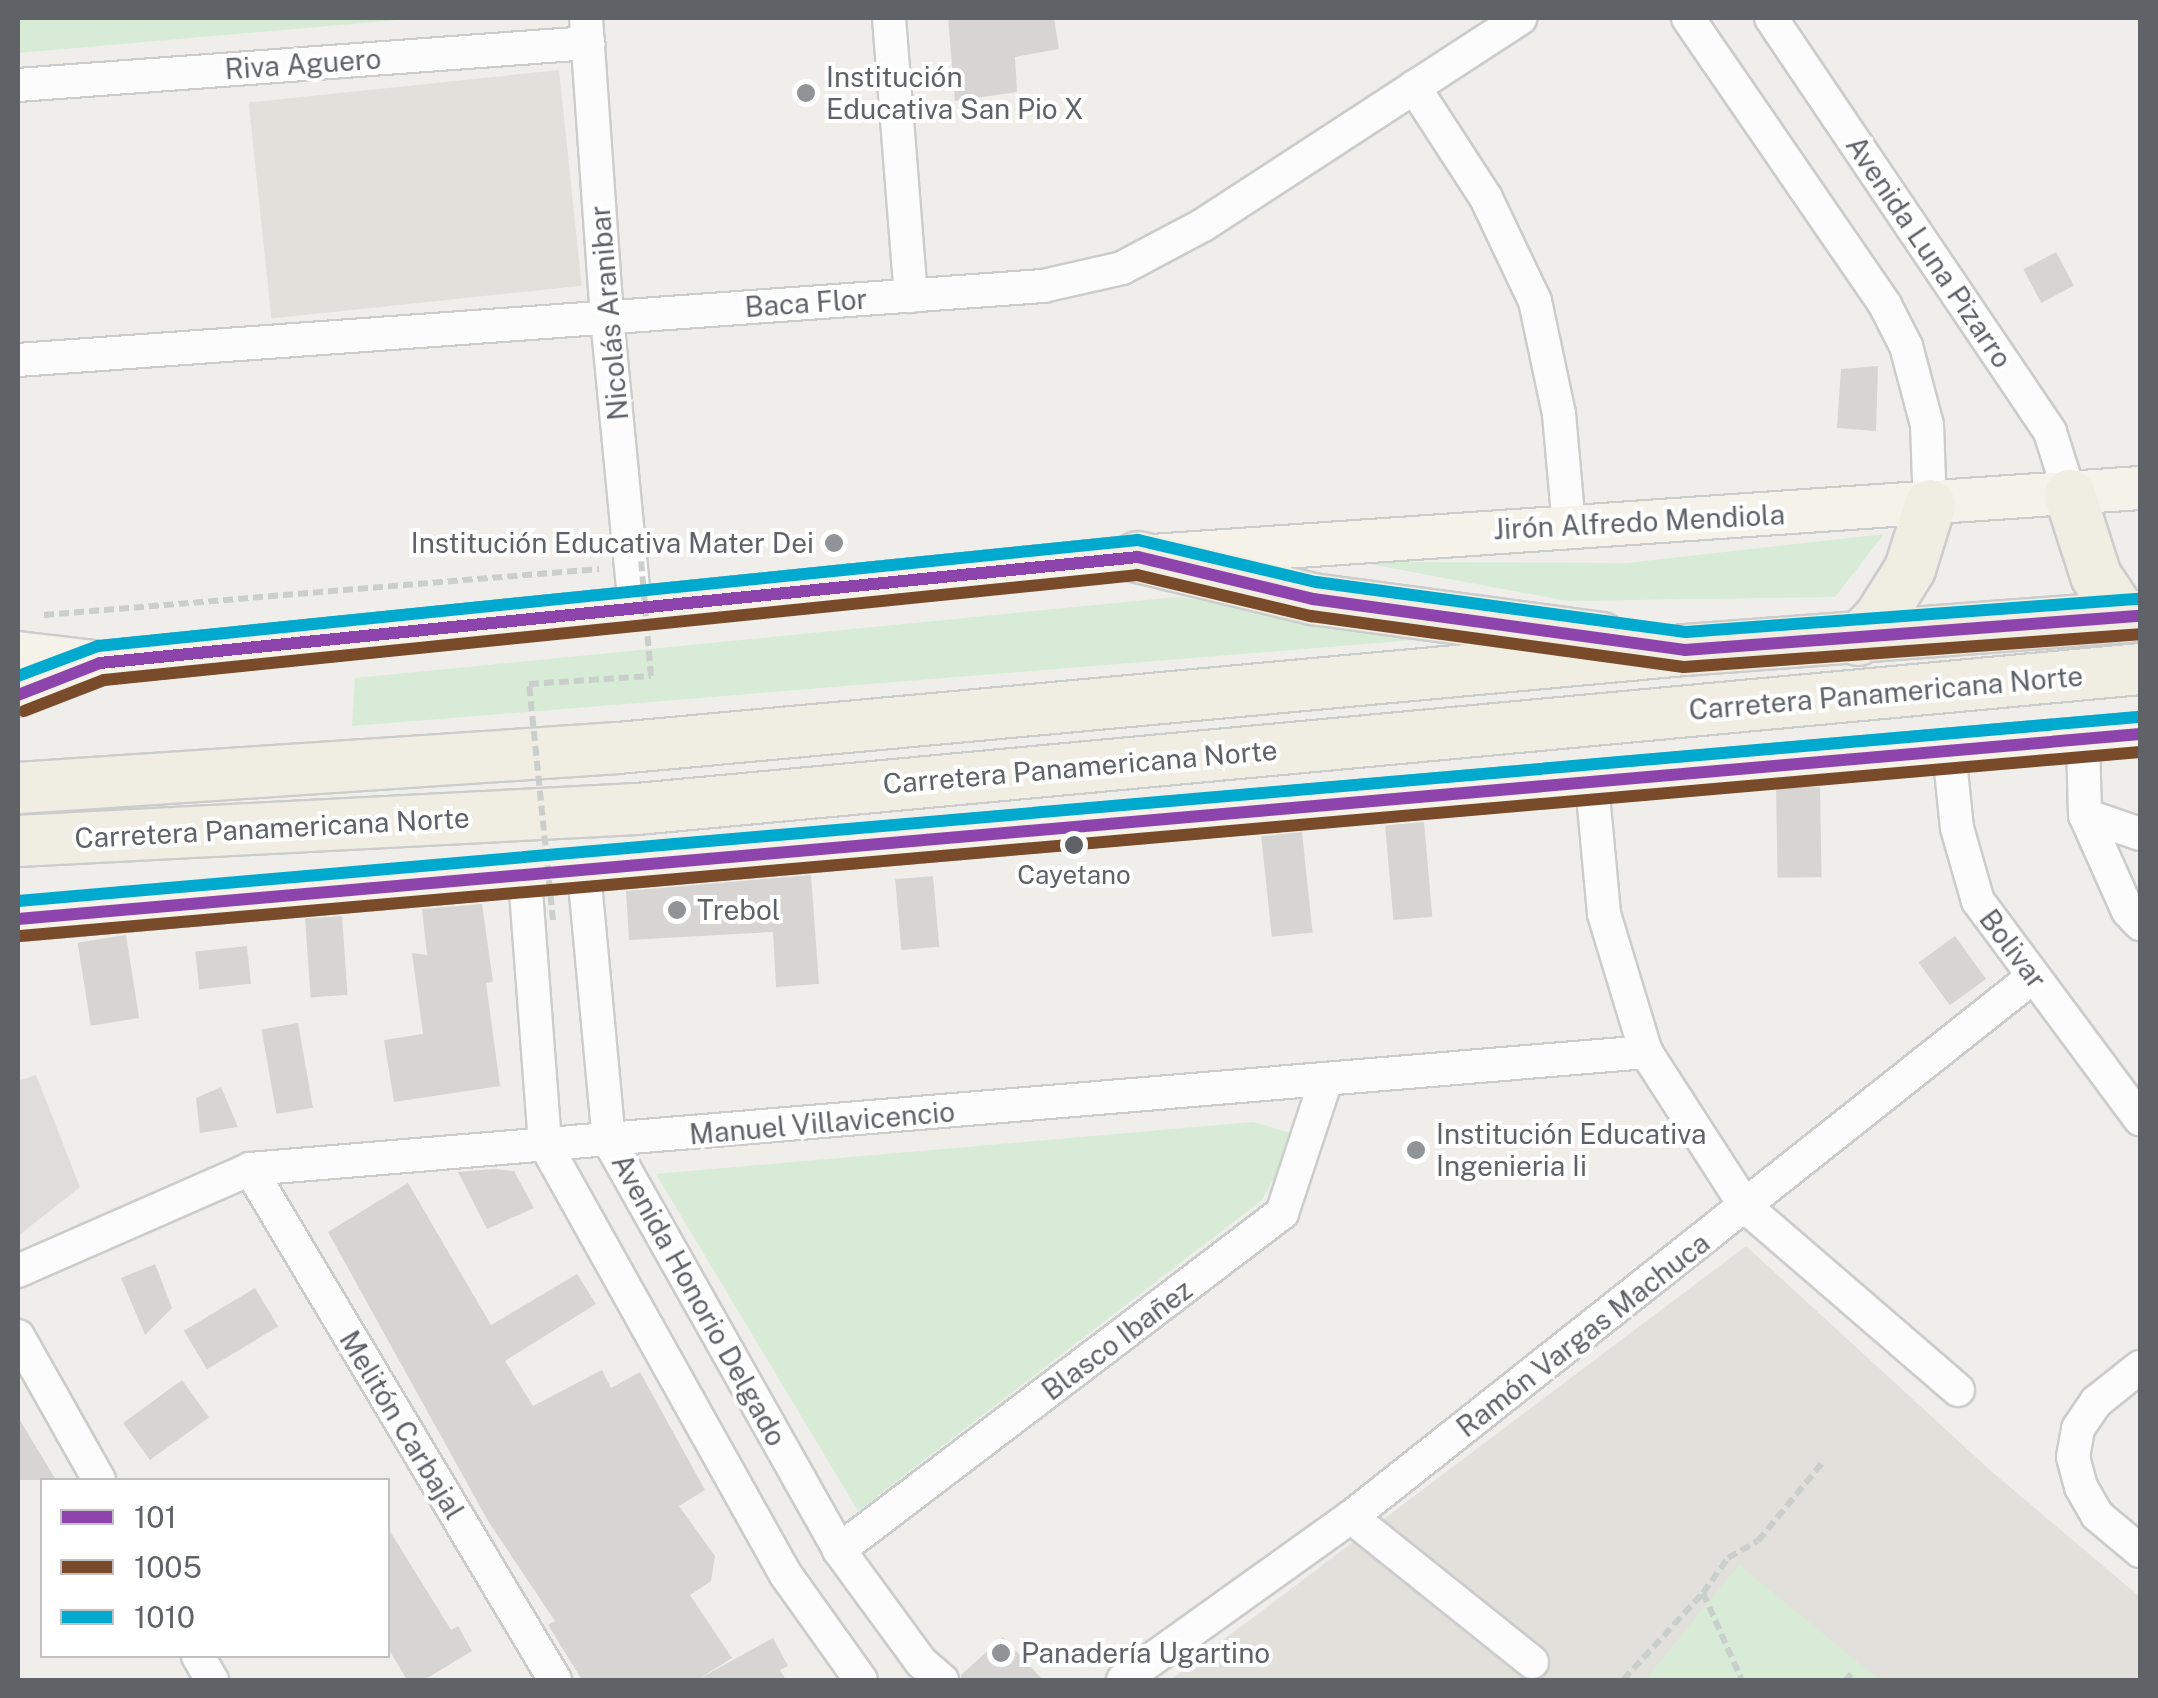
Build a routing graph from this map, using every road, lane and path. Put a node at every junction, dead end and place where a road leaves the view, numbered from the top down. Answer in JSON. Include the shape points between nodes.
{"nodes":[{"id":1,"x":889,"y":18,"type":"edge"},
{"id":2,"x":1520,"y":18,"type":"edge"},
{"id":3,"x":1688,"y":18,"type":"edge"},
{"id":4,"x":1771,"y":18,"type":"edge"},
{"id":5,"x":587,"y":30,"type":"edge"},
{"id":6,"x":18,"y":85,"type":"edge"},
{"id":7,"x":1414,"y":86,"type":"junction"},
{"id":8,"x":911,"y":296,"type":"junction"},
{"id":9,"x":607,"y":318,"type":"junction"},
{"id":10,"x":18,"y":360,"type":"edge"},
{"id":11,"x":2140,"y":488,"type":"edge"},
{"id":12,"x":2070,"y":495,"type":"junction"},
{"id":13,"x":1930,"y":505,"type":"junction"},
{"id":14,"x":1568,"y":525,"type":"junction"},
{"id":15,"x":1138,"y":556,"type":"junction"},
{"id":16,"x":641,"y":559,"type":"dead end"},
{"id":17,"x":608,"y":568,"type":"dead end"},
{"id":18,"x":635,"y":607,"type":"junction"},
{"id":19,"x":37,"y":616,"type":"dead end"},
{"id":20,"x":2132,"y":617,"type":"edge"},
{"id":21,"x":1858,"y":640,"type":"junction"},
{"id":22,"x":1685,"y":650,"type":"junction"},
{"id":23,"x":18,"y":653,"type":"edge"},
{"id":24,"x":100,"y":663,"type":"junction"},
{"id":25,"x":2140,"y":669,"type":"edge"},
{"id":26,"x":18,"y":696,"type":"edge"},
{"id":27,"x":2140,"y":734,"type":"edge"},
{"id":28,"x":2083,"y":739,"type":"junction"},
{"id":29,"x":1949,"y":752,"type":"junction"},
{"id":30,"x":1592,"y":784,"type":"junction"},
{"id":31,"x":18,"y":788,"type":"edge"},
{"id":32,"x":2085,"y":816,"type":"junction"},
{"id":33,"x":2140,"y":834,"type":"edge"},
{"id":34,"x":18,"y":841,"type":"edge"},
{"id":35,"x":584,"y":872,"type":"junction"},
{"id":36,"x":525,"y":878,"type":"junction"},
{"id":37,"x":18,"y":920,"type":"edge"},
{"id":38,"x":552,"y":920,"type":"dead end"},
{"id":39,"x":2140,"y":924,"type":"edge"},
{"id":40,"x":2034,"y":976,"type":"junction"},
{"id":41,"x":1646,"y":1052,"type":"junction"},
{"id":42,"x":1326,"y":1080,"type":"junction"},
{"id":43,"x":2140,"y":1119,"type":"edge"},
{"id":44,"x":609,"y":1142,"type":"junction"},
{"id":45,"x":546,"y":1144,"type":"junction"},
{"id":46,"x":250,"y":1168,"type":"junction"},
{"id":47,"x":1746,"y":1208,"type":"junction"},
{"id":48,"x":18,"y":1271,"type":"edge"},
{"id":49,"x":18,"y":1336,"type":"edge"},
{"id":50,"x":2137,"y":1376,"type":"edge"},
{"id":51,"x":1958,"y":1390,"type":"dead end"},
{"id":52,"x":1823,"y":1462,"type":"dead end"},
{"id":53,"x":98,"y":1478,"type":"edge"},
{"id":54,"x":1351,"y":1518,"type":"junction"},
{"id":55,"x":839,"y":1550,"type":"junction"},
{"id":56,"x":2140,"y":1551,"type":"edge"},
{"id":57,"x":1703,"y":1592,"type":"junction"},
{"id":58,"x":199,"y":1658,"type":"edge"},
{"id":59,"x":1532,"y":1662,"type":"dead end"},
{"id":60,"x":212,"y":1680,"type":"edge"},
{"id":61,"x":555,"y":1680,"type":"edge"},
{"id":62,"x":860,"y":1680,"type":"edge"},
{"id":63,"x":942,"y":1680,"type":"edge"},
{"id":64,"x":1123,"y":1680,"type":"edge"},
{"id":65,"x":1623,"y":1680,"type":"edge"},
{"id":66,"x":1742,"y":1680,"type":"edge"}],
"edges":[{"from":1,"to":8,"type":"street"},
{"from":2,"to":7,"type":"street","name":"Baca Flor"},
{"from":3,"to":13,"type":"street","via":[[1906,346],[1927,425]]},
{"from":4,"to":12,"type":"street","name":"Avenida Luna Pizarro","via":[[2050,432]]},
{"from":5,"to":6,"type":"street","name":"Riva Aguero"},
{"from":5,"to":9,"type":"street","name":"Nicolás Aranibar"},
{"from":7,"to":8,"type":"street","name":"Baca Flor","via":[[1203,225],[1122,268],[1043,286]]},
{"from":7,"to":14,"type":"street","via":[[1486,198],[1535,301],[1559,414]]},
{"from":8,"to":9,"type":"street","name":"Baca Flor"},
{"from":9,"to":10,"type":"street","name":"Baca Flor"},
{"from":9,"to":18,"type":"street","name":"Nicolás Aranibar"},
{"from":11,"to":12,"type":"main road","name":"Jirón Alfredo Mendiola"},
{"from":12,"to":13,"type":"main road","name":"Jirón Alfredo Mendiola"},
{"from":12,"to":20,"type":"highway","via":[[2096,576]]},
{"from":13,"to":14,"type":"main road","name":"Jirón Alfredo Mendiola"},
{"from":13,"to":21,"type":"highway","via":[[1910,570]]},
{"from":14,"to":15,"type":"main road","name":"Jirón Alfredo Mendiola"},
{"from":15,"to":18,"type":"main road","name":"Jirón Alfredo Mendiola"},
{"from":15,"to":22,"type":"highway","via":[[1313,598]]},
{"from":16,"to":38,"type":"path","bridge":true,"via":[[651,676],[528,684]]},
{"from":17,"to":19,"type":"path"},
{"from":18,"to":24,"type":"main road","name":"Jirón Alfredo Mendiola"},
{"from":20,"to":21,"type":"highway","name":"Carretera Panamericana Norte"},
{"from":21,"to":22,"type":"highway","name":"Carretera Panamericana Norte"},
{"from":22,"to":31,"type":"highway","name":"Carretera Panamericana Norte","via":[[618,748]]},
{"from":23,"to":24,"type":"main road"},
{"from":24,"to":26,"type":"main road"},
{"from":25,"to":34,"type":"highway","name":"Carretera Panamericana Norte","via":[[637,808]]},
{"from":27,"to":28,"type":"main road"},
{"from":28,"to":29,"type":"main road"},
{"from":28,"to":32,"type":"street"},
{"from":29,"to":30,"type":"main road"},
{"from":29,"to":40,"type":"street","name":"Bolivar","via":[[1956,828],[1978,901]]},
{"from":30,"to":35,"type":"main road"},
{"from":30,"to":41,"type":"street","via":[[1604,914]]},
{"from":32,"to":33,"type":"street"},
{"from":32,"to":39,"type":"street"},
{"from":35,"to":36,"type":"main road"},
{"from":35,"to":44,"type":"street","name":"Avenida Honorio Delgado"},
{"from":36,"to":37,"type":"main road"},
{"from":36,"to":45,"type":"street","name":"Avenida Honorio Delgado"},
{"from":40,"to":43,"type":"street","name":"Bolivar"},
{"from":40,"to":47,"type":"street","name":"Ramón Vargas Machuca"},
{"from":41,"to":42,"type":"street","name":"Manuel Villavicencio"},
{"from":41,"to":47,"type":"street"},
{"from":42,"to":44,"type":"street","name":"Manuel Villavicencio"},
{"from":42,"to":55,"type":"street","name":"Blasco Ibañez","via":[[1282,1213]]},
{"from":44,"to":45,"type":"street","name":"Manuel Villavicencio"},
{"from":44,"to":55,"type":"street","name":"Avenida Honorio Delgado"},
{"from":45,"to":46,"type":"street","name":"Manuel Villavicencio"},
{"from":45,"to":62,"type":"street","name":"Avenida Honorio Delgado","via":[[786,1574]]},
{"from":46,"to":48,"type":"street","name":"Manuel Villavicencio"},
{"from":46,"to":61,"type":"street","name":"Melitón Carbajal"},
{"from":47,"to":51,"type":"street"},
{"from":47,"to":54,"type":"street","name":"Ramón Vargas Machuca"},
{"from":49,"to":53,"type":"street"},
{"from":50,"to":56,"type":"street","via":[[2096,1402],[2078,1429],[2073,1457],[2098,1514]]},
{"from":52,"to":57,"type":"path","via":[[1758,1542],[1728,1558]]},
{"from":54,"to":59,"type":"street"},
{"from":54,"to":64,"type":"street","name":"Ramón Vargas Machuca"},
{"from":55,"to":63,"type":"street","name":"Avenida Honorio Delgado","via":[[921,1662]]},
{"from":57,"to":65,"type":"path"},
{"from":57,"to":66,"type":"path"},
{"from":58,"to":60,"type":"street"}]}
